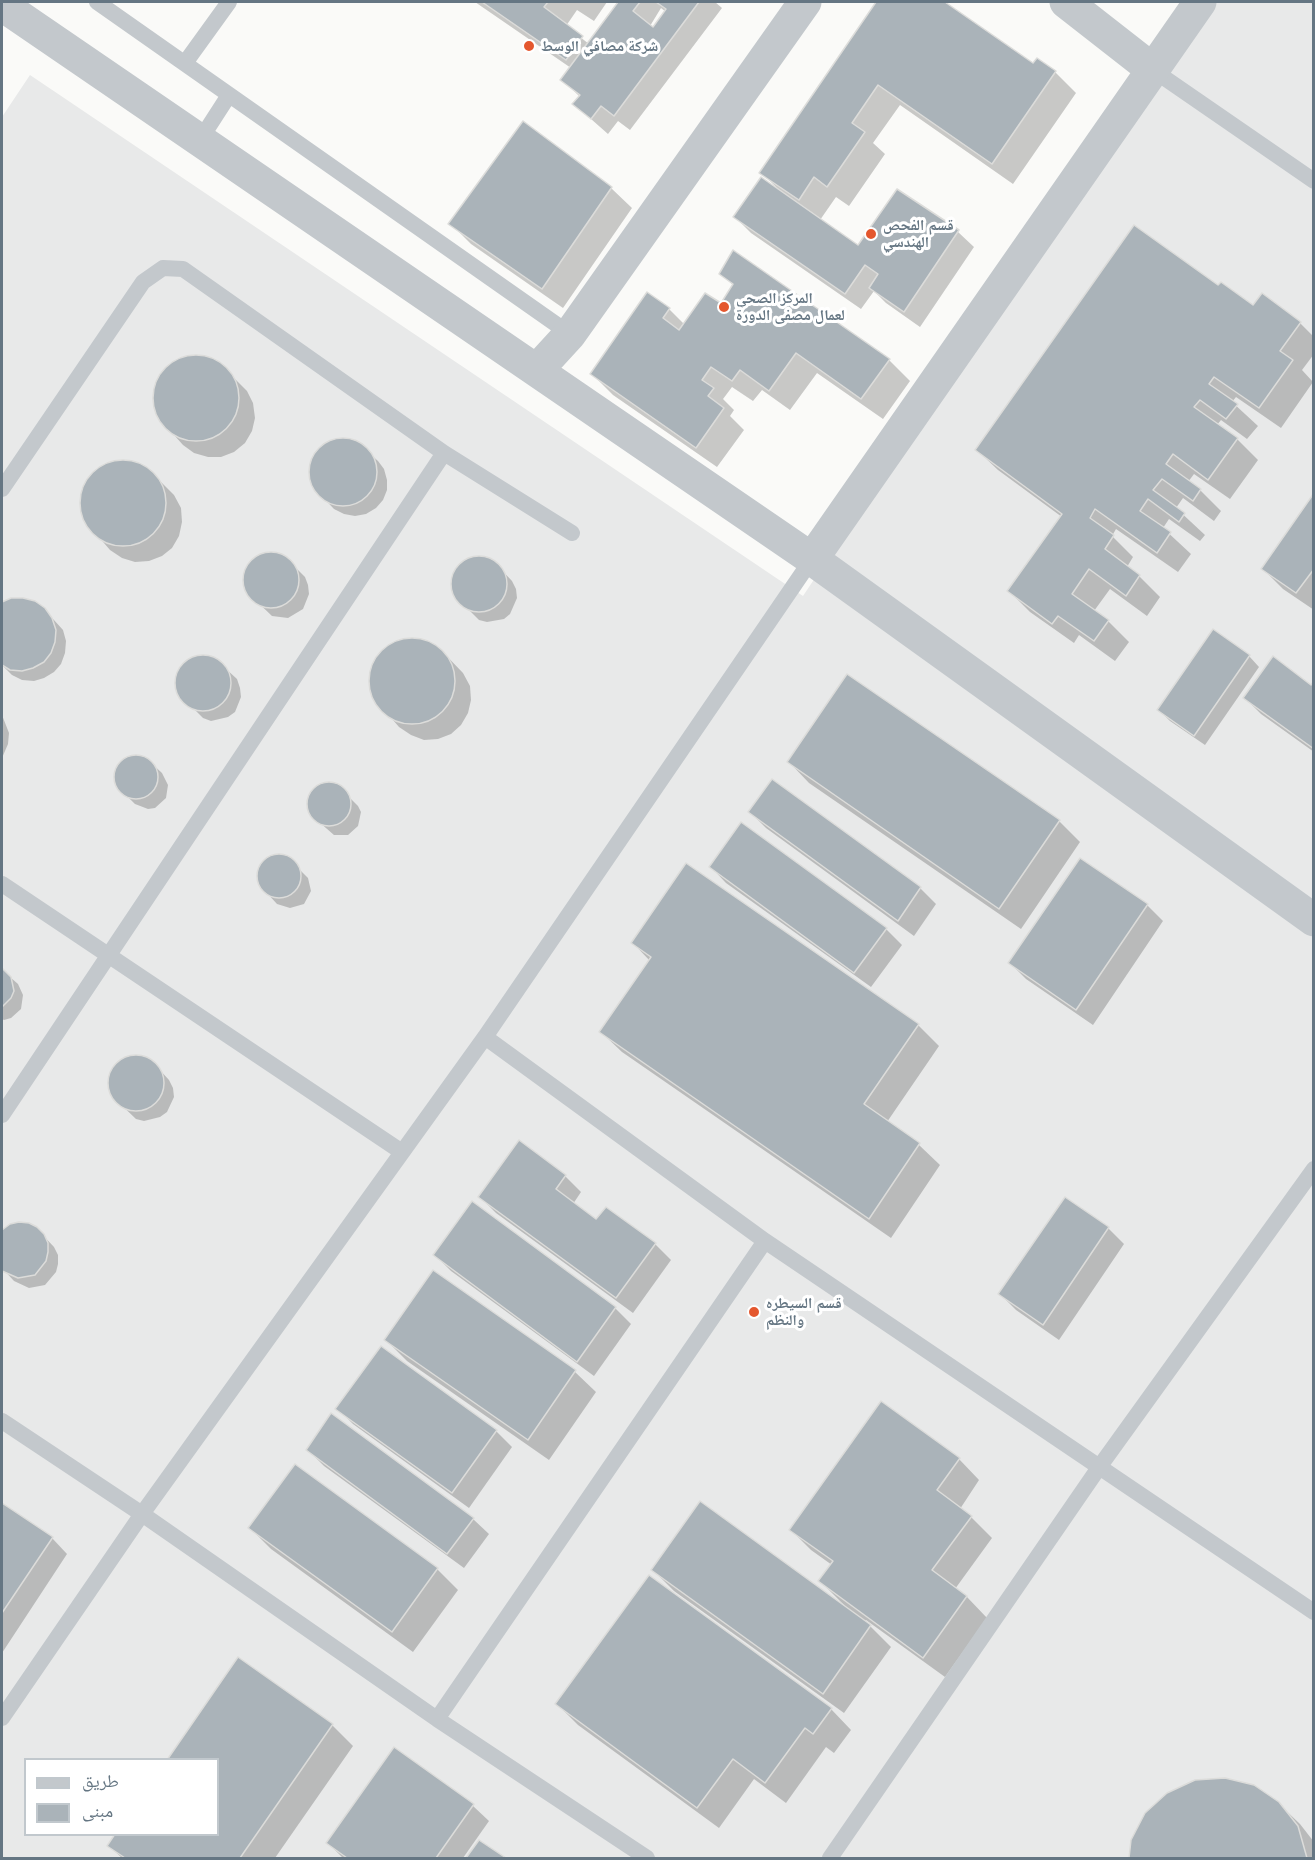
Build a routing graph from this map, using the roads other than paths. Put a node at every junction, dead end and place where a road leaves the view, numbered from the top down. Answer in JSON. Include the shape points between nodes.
{"nodes":[{"id":1,"x":97,"y":2,"type":"edge"},
{"id":2,"x":229,"y":2,"type":"edge"},
{"id":3,"x":805,"y":2,"type":"edge"},
{"id":4,"x":1066,"y":2,"type":"edge"},
{"id":5,"x":1200,"y":2,"type":"edge"},
{"id":6,"x":2,"y":5,"type":"edge"},
{"id":7,"x":185,"y":63,"type":"junction"},
{"id":8,"x":1153,"y":70,"type":"junction"},
{"id":9,"x":229,"y":94,"type":"junction"},
{"id":10,"x":200,"y":140,"type":"junction"},
{"id":11,"x":1314,"y":181,"type":"edge"},
{"id":12,"x":570,"y":334,"type":"junction"},
{"id":13,"x":537,"y":370,"type":"junction"},
{"id":14,"x":444,"y":453,"type":"junction"},
{"id":15,"x":2,"y":489,"type":"edge"},
{"id":16,"x":572,"y":533,"type":"dead end"},
{"id":17,"x":812,"y":559,"type":"junction"},
{"id":18,"x":2,"y":884,"type":"edge"},
{"id":19,"x":1314,"y":920,"type":"edge"},
{"id":20,"x":109,"y":955,"type":"junction"},
{"id":21,"x":484,"y":1037,"type":"junction"},
{"id":22,"x":2,"y":1115,"type":"edge"},
{"id":23,"x":402,"y":1152,"type":"junction"},
{"id":24,"x":1314,"y":1169,"type":"edge"},
{"id":25,"x":765,"y":1241,"type":"junction"},
{"id":26,"x":2,"y":1421,"type":"edge"},
{"id":27,"x":1100,"y":1466,"type":"junction"},
{"id":28,"x":142,"y":1514,"type":"junction"},
{"id":29,"x":1314,"y":1612,"type":"edge"},
{"id":30,"x":2,"y":1718,"type":"edge"},
{"id":31,"x":437,"y":1719,"type":"junction"},
{"id":32,"x":647,"y":1858,"type":"edge"},
{"id":33,"x":830,"y":1858,"type":"edge"}],
"edges":[{"from":1,"to":7,"type":"lane"},
{"from":2,"to":7,"type":"lane"},
{"from":3,"to":12,"type":"street"},
{"from":4,"to":8,"type":"street"},
{"from":5,"to":8,"type":"street"},
{"from":6,"to":10,"type":"street"},
{"from":7,"to":9,"type":"lane"},
{"from":8,"to":11,"type":"lane"},
{"from":8,"to":17,"type":"street"},
{"from":9,"to":10,"type":"lane"},
{"from":9,"to":12,"type":"lane"},
{"from":10,"to":13,"type":"street"},
{"from":12,"to":13,"type":"street"},
{"from":13,"to":17,"type":"street"},
{"from":14,"to":15,"type":"lane","via":[[183,269],[163,268],[143,282]]},
{"from":14,"to":16,"type":"lane"},
{"from":14,"to":20,"type":"lane"},
{"from":17,"to":19,"type":"street"},
{"from":17,"to":21,"type":"lane"},
{"from":18,"to":20,"type":"lane"},
{"from":20,"to":22,"type":"lane"},
{"from":20,"to":23,"type":"lane"},
{"from":21,"to":23,"type":"lane"},
{"from":21,"to":25,"type":"lane"},
{"from":23,"to":28,"type":"lane"},
{"from":24,"to":27,"type":"lane"},
{"from":25,"to":27,"type":"lane"},
{"from":25,"to":31,"type":"lane"},
{"from":26,"to":28,"type":"lane"},
{"from":27,"to":29,"type":"lane"},
{"from":27,"to":33,"type":"lane"},
{"from":28,"to":30,"type":"lane"},
{"from":28,"to":31,"type":"lane"},
{"from":31,"to":32,"type":"lane"}]}
